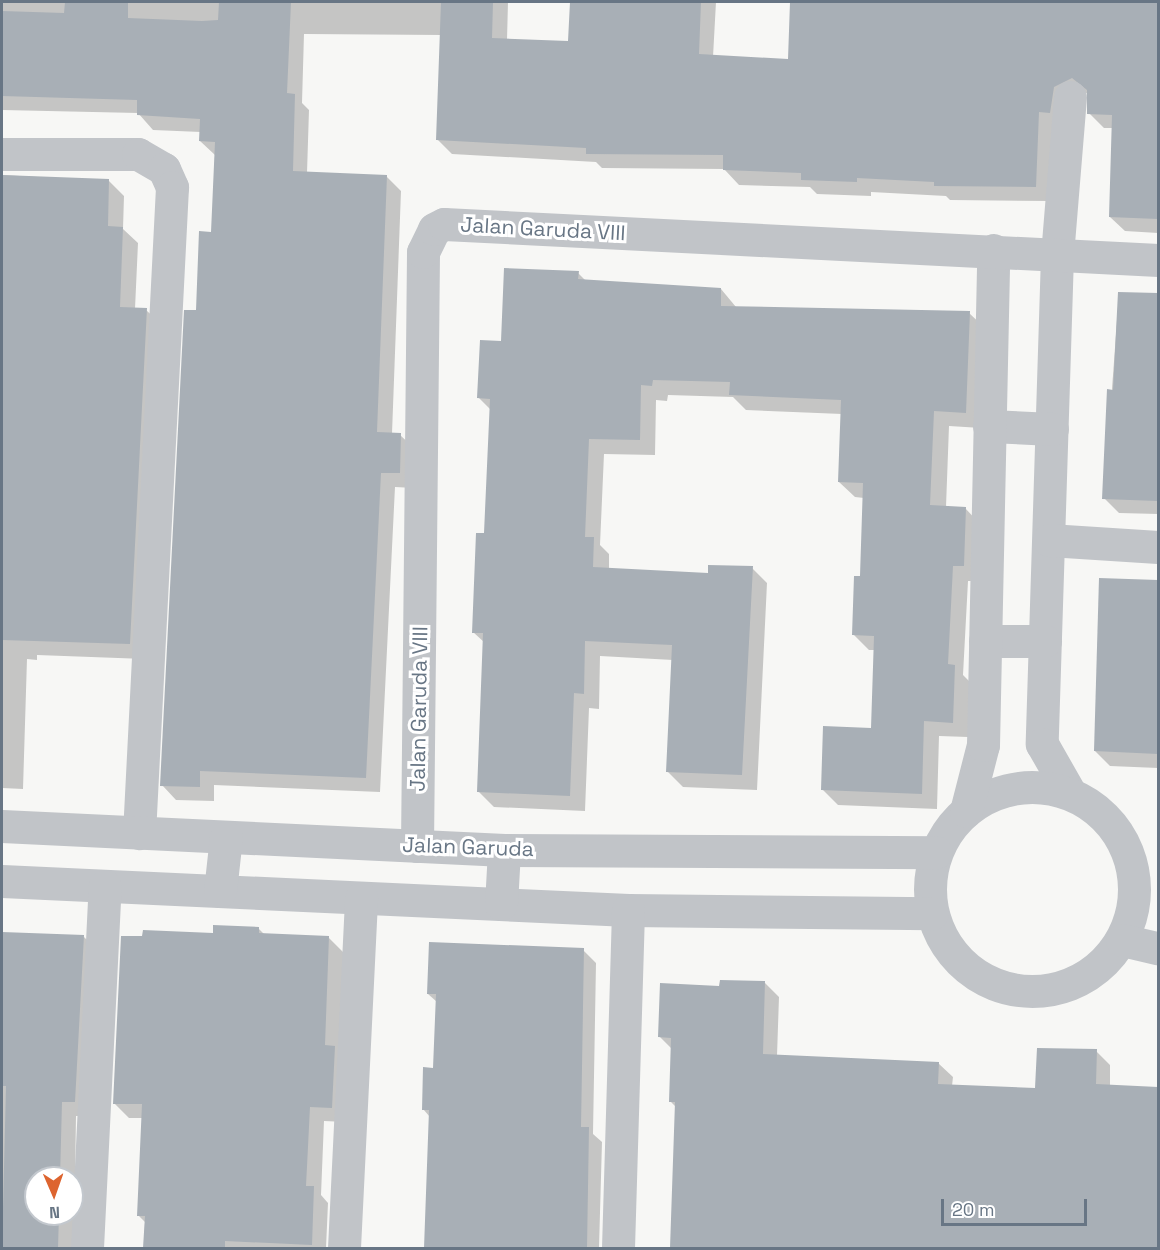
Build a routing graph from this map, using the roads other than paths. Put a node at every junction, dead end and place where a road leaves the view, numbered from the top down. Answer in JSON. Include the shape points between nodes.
{"nodes":[{"id":1,"x":1070,"y":97,"type":"dead end"},
{"id":2,"x":2,"y":154,"type":"edge"},
{"id":3,"x":993,"y":250,"type":"junction"},
{"id":4,"x":1057,"y":255,"type":"junction"},
{"id":5,"x":1158,"y":260,"type":"edge"},
{"id":6,"x":989,"y":426,"type":"junction"},
{"id":7,"x":1052,"y":429,"type":"junction"},
{"id":8,"x":1048,"y":540,"type":"junction"},
{"id":9,"x":1158,"y":547,"type":"edge"},
{"id":10,"x":986,"y":641,"type":"junction"},
{"id":11,"x":1045,"y":641,"type":"junction"},
{"id":12,"x":1070,"y":793,"type":"junction"},
{"id":13,"x":966,"y":811,"type":"junction"},
{"id":14,"x":2,"y":826,"type":"edge"},
{"id":15,"x":139,"y":833,"type":"junction"},
{"id":16,"x":226,"y":837,"type":"junction"},
{"id":17,"x":417,"y":846,"type":"junction"},
{"id":18,"x":504,"y":850,"type":"junction"},
{"id":19,"x":936,"y":852,"type":"junction"},
{"id":20,"x":2,"y":881,"type":"edge"},
{"id":21,"x":1147,"y":883,"type":"edge"},
{"id":22,"x":105,"y":886,"type":"junction"},
{"id":23,"x":220,"y":891,"type":"junction"},
{"id":24,"x":361,"y":898,"type":"junction"},
{"id":25,"x":501,"y":904,"type":"junction"},
{"id":26,"x":628,"y":910,"type":"junction"},
{"id":27,"x":932,"y":913,"type":"junction"},
{"id":28,"x":1122,"y":940,"type":"junction"},
{"id":29,"x":1158,"y":948,"type":"edge"},
{"id":30,"x":87,"y":1248,"type":"edge"},
{"id":31,"x":344,"y":1248,"type":"edge"},
{"id":32,"x":618,"y":1248,"type":"edge"}],
"edges":[{"from":1,"to":4,"type":"street"},
{"from":2,"to":15,"type":"street","via":[[138,154],[164,169],[172,187]]},
{"from":3,"to":4,"type":"street","name":"Jalan Garuda VIII"},
{"from":3,"to":6,"type":"street"},
{"from":3,"to":17,"type":"street","name":"Jalan Garuda VIII","via":[[444,224],[434,229],[423,252]]},
{"from":4,"to":5,"type":"street","name":"Jalan Garuda VIII"},
{"from":4,"to":7,"type":"street"},
{"from":6,"to":7,"type":"street"},
{"from":6,"to":10,"type":"street"},
{"from":7,"to":8,"type":"street"},
{"from":8,"to":9,"type":"street"},
{"from":8,"to":11,"type":"street"},
{"from":10,"to":11,"type":"street"},
{"from":10,"to":13,"type":"street","via":[[984,745]]},
{"from":11,"to":12,"type":"street","via":[[1042,744]]},
{"from":12,"to":13,"type":"street","via":[[1016,788]]},
{"from":12,"to":21,"type":"street","via":[[1102,814]]},
{"from":13,"to":19,"type":"street","via":[[948,830]]},
{"from":14,"to":15,"type":"street","name":"Jalan Garuda"},
{"from":15,"to":16,"type":"street","name":"Jalan Garuda"},
{"from":16,"to":17,"type":"street","name":"Jalan Garuda"},
{"from":16,"to":23,"type":"street"},
{"from":17,"to":18,"type":"street","name":"Jalan Garuda"},
{"from":18,"to":19,"type":"street","name":"Jalan Garuda"},
{"from":18,"to":25,"type":"street"},
{"from":19,"to":27,"type":"street","via":[[929,883]]},
{"from":20,"to":22,"type":"street"},
{"from":21,"to":28,"type":"street"},
{"from":22,"to":23,"type":"street"},
{"from":22,"to":30,"type":"street"},
{"from":23,"to":24,"type":"street"},
{"from":24,"to":25,"type":"street"},
{"from":24,"to":31,"type":"street"},
{"from":25,"to":26,"type":"street"},
{"from":26,"to":27,"type":"street"},
{"from":26,"to":32,"type":"street"},
{"from":27,"to":28,"type":"street","via":[[946,945],[970,970],[1001,986],[1035,991],[1069,985],[1100,967]]},
{"from":28,"to":29,"type":"street"}]}
